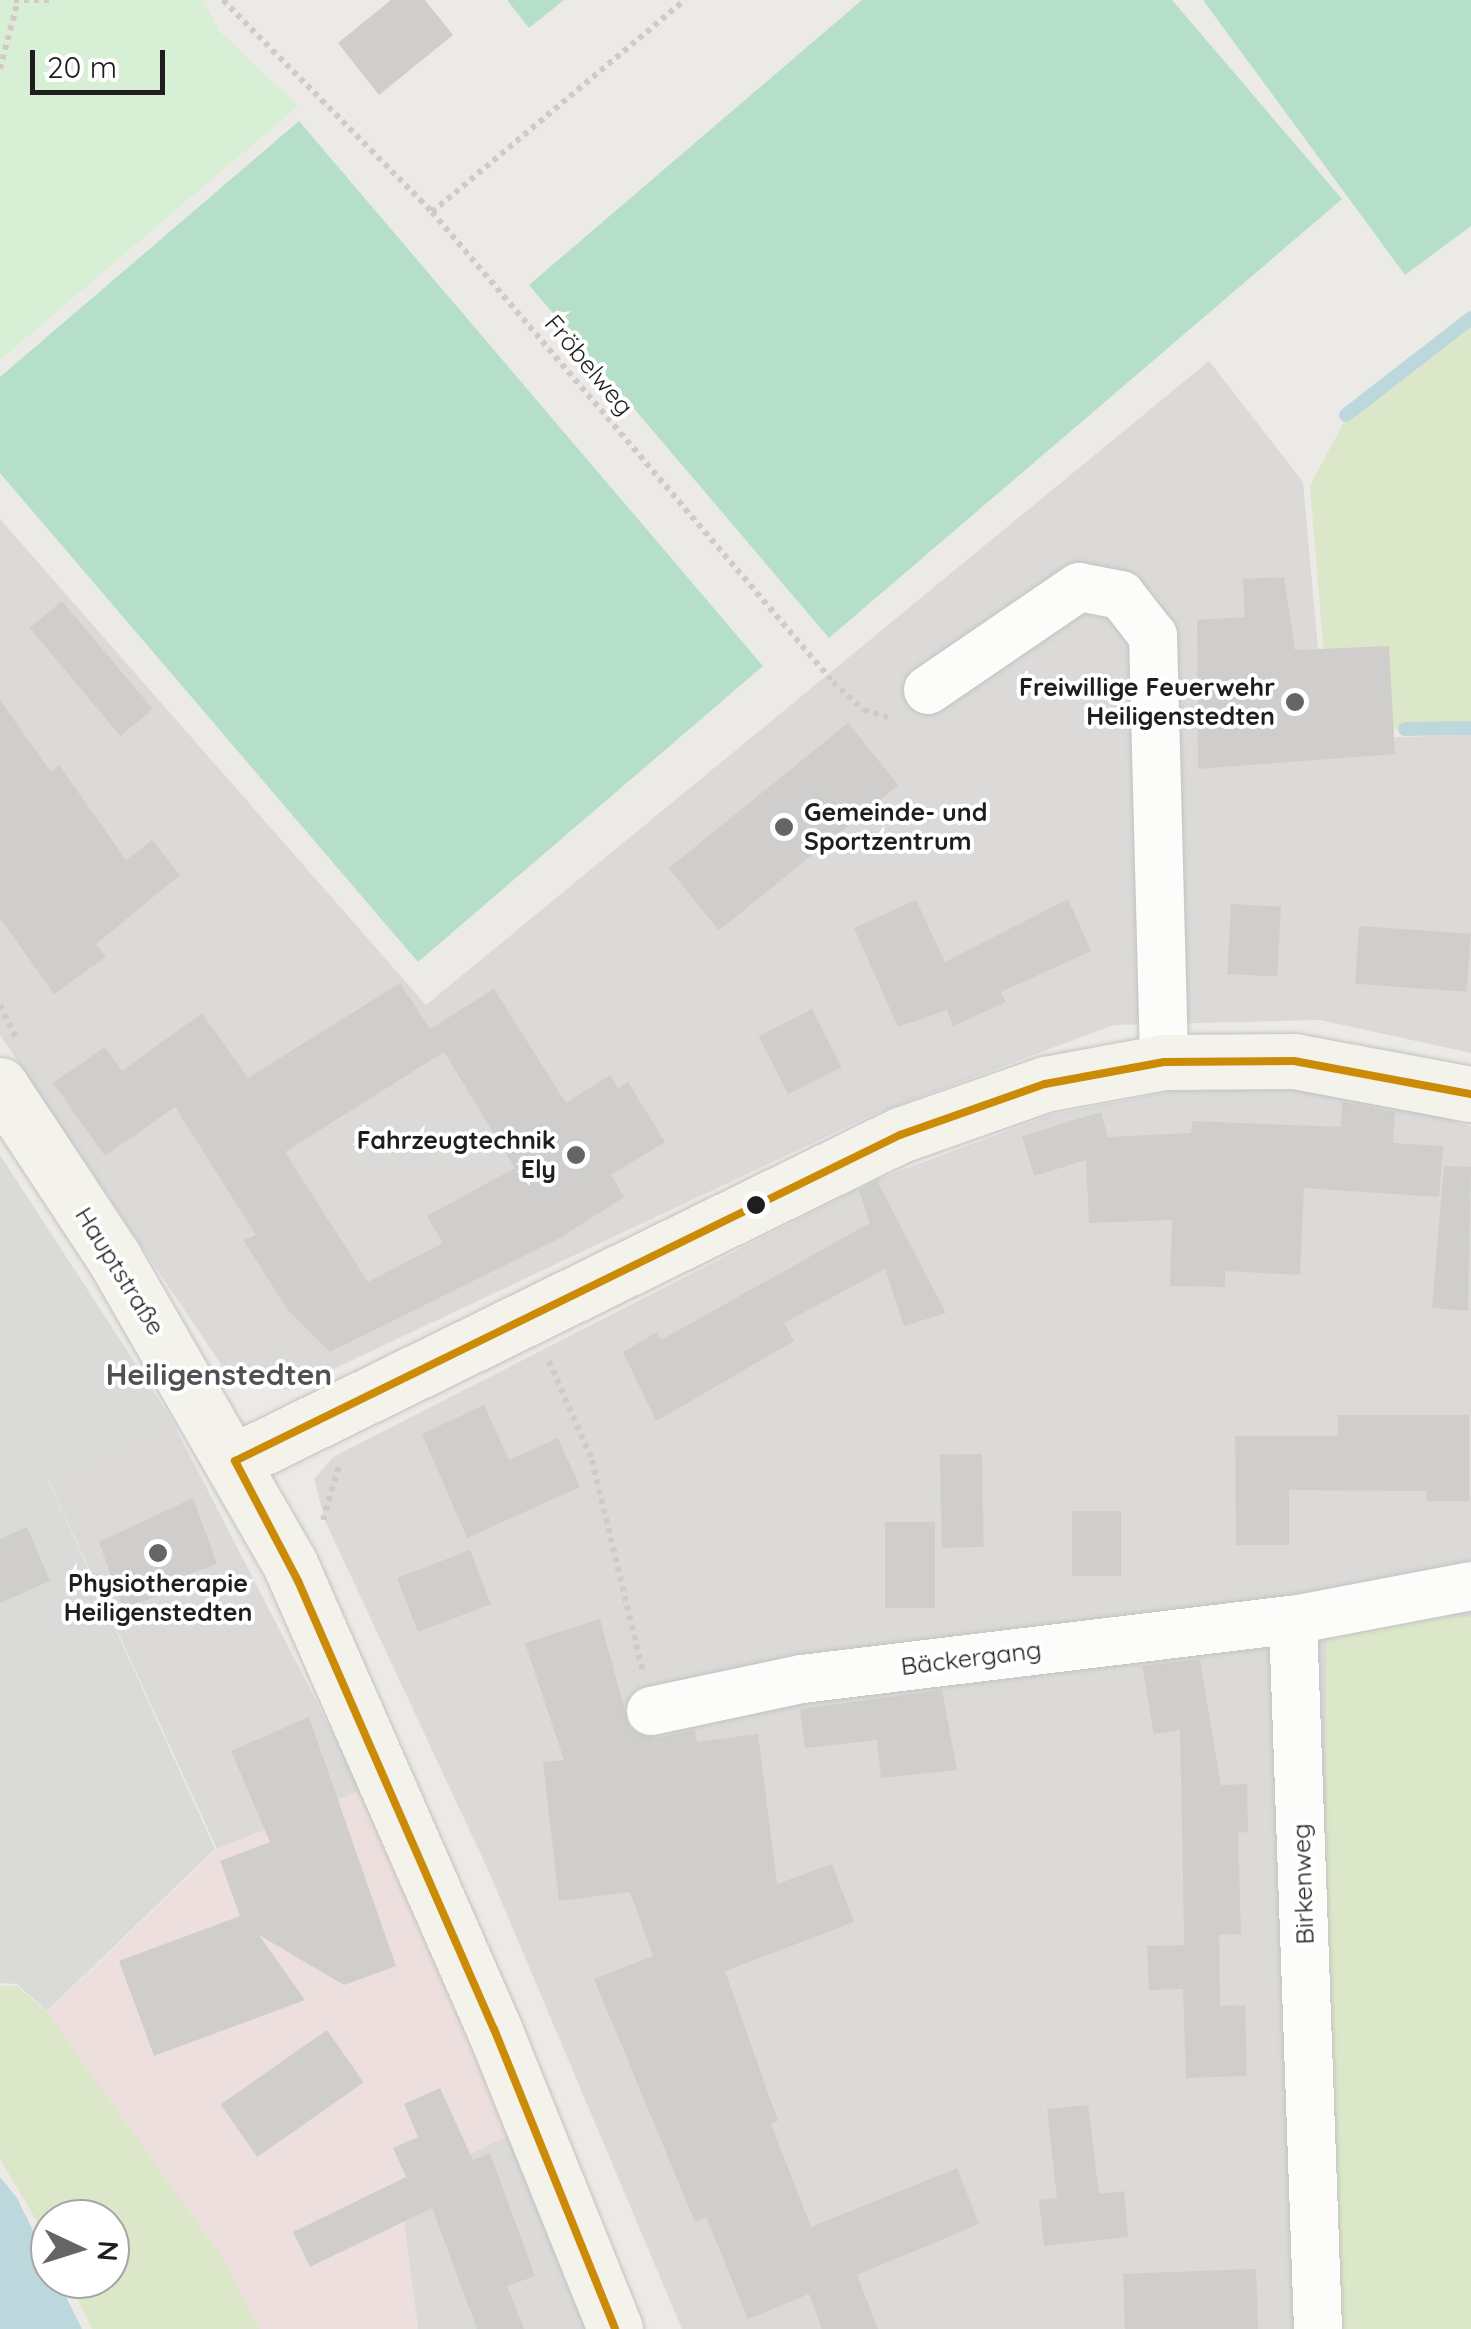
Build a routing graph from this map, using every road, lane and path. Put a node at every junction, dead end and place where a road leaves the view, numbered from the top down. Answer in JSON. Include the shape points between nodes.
{"nodes":[{"id":1,"x":54,"y":0,"type":"edge"},
{"id":2,"x":224,"y":0,"type":"edge"},
{"id":3,"x":684,"y":0,"type":"edge"},
{"id":4,"x":16,"y":2,"type":"edge"},
{"id":5,"x":0,"y":68,"type":"edge"},
{"id":6,"x":432,"y":212,"type":"junction"},
{"id":7,"x":928,"y":690,"type":"joint"},
{"id":8,"x":1164,"y":1062,"type":"junction"},
{"id":9,"x":0,"y":1084,"type":"edge"},
{"id":10,"x":1471,"y":1094,"type":"edge"},
{"id":11,"x":528,"y":1314,"type":"junction"},
{"id":12,"x":348,"y":1458,"type":"dead end"},
{"id":13,"x":236,"y":1460,"type":"junction"},
{"id":14,"x":339,"y":1466,"type":"dead end"},
{"id":15,"x":1471,"y":1586,"type":"edge"},
{"id":16,"x":1293,"y":1620,"type":"junction"},
{"id":17,"x":650,"y":1711,"type":"joint"},
{"id":18,"x":616,"y":2329,"type":"edge"},
{"id":19,"x":1318,"y":2329,"type":"edge"}],
"edges":[{"from":1,"to":4,"type":"path"},
{"from":2,"to":6,"type":"path","name":"Fröbelweg"},
{"from":3,"to":6,"type":"path"},
{"from":4,"to":5,"type":"path"},
{"from":6,"to":7,"type":"path","name":"Fröbelweg","via":[[833,682],[864,710],[893,718]]},
{"from":7,"to":8,"type":"street","via":[[1080,587],[1121,595],[1153,636]]},
{"from":8,"to":10,"type":"main road","via":[[1294,1062],[1375,1071]]},
{"from":8,"to":11,"type":"main road","via":[[1045,1084],[900,1135]]},
{"from":9,"to":13,"type":"main road","name":"Hauptstraße"},
{"from":11,"to":13,"type":"main road"},
{"from":11,"to":17,"type":"path","via":[[592,1460]]},
{"from":12,"to":14,"type":"path"},
{"from":13,"to":18,"type":"main road","name":"Hauptstraße","via":[[306,1598]]},
{"from":15,"to":16,"type":"street"},
{"from":16,"to":17,"type":"street","name":"Bäckergang","via":[[802,1679]]},
{"from":16,"to":19,"type":"street","name":"Birkenweg"}]}
